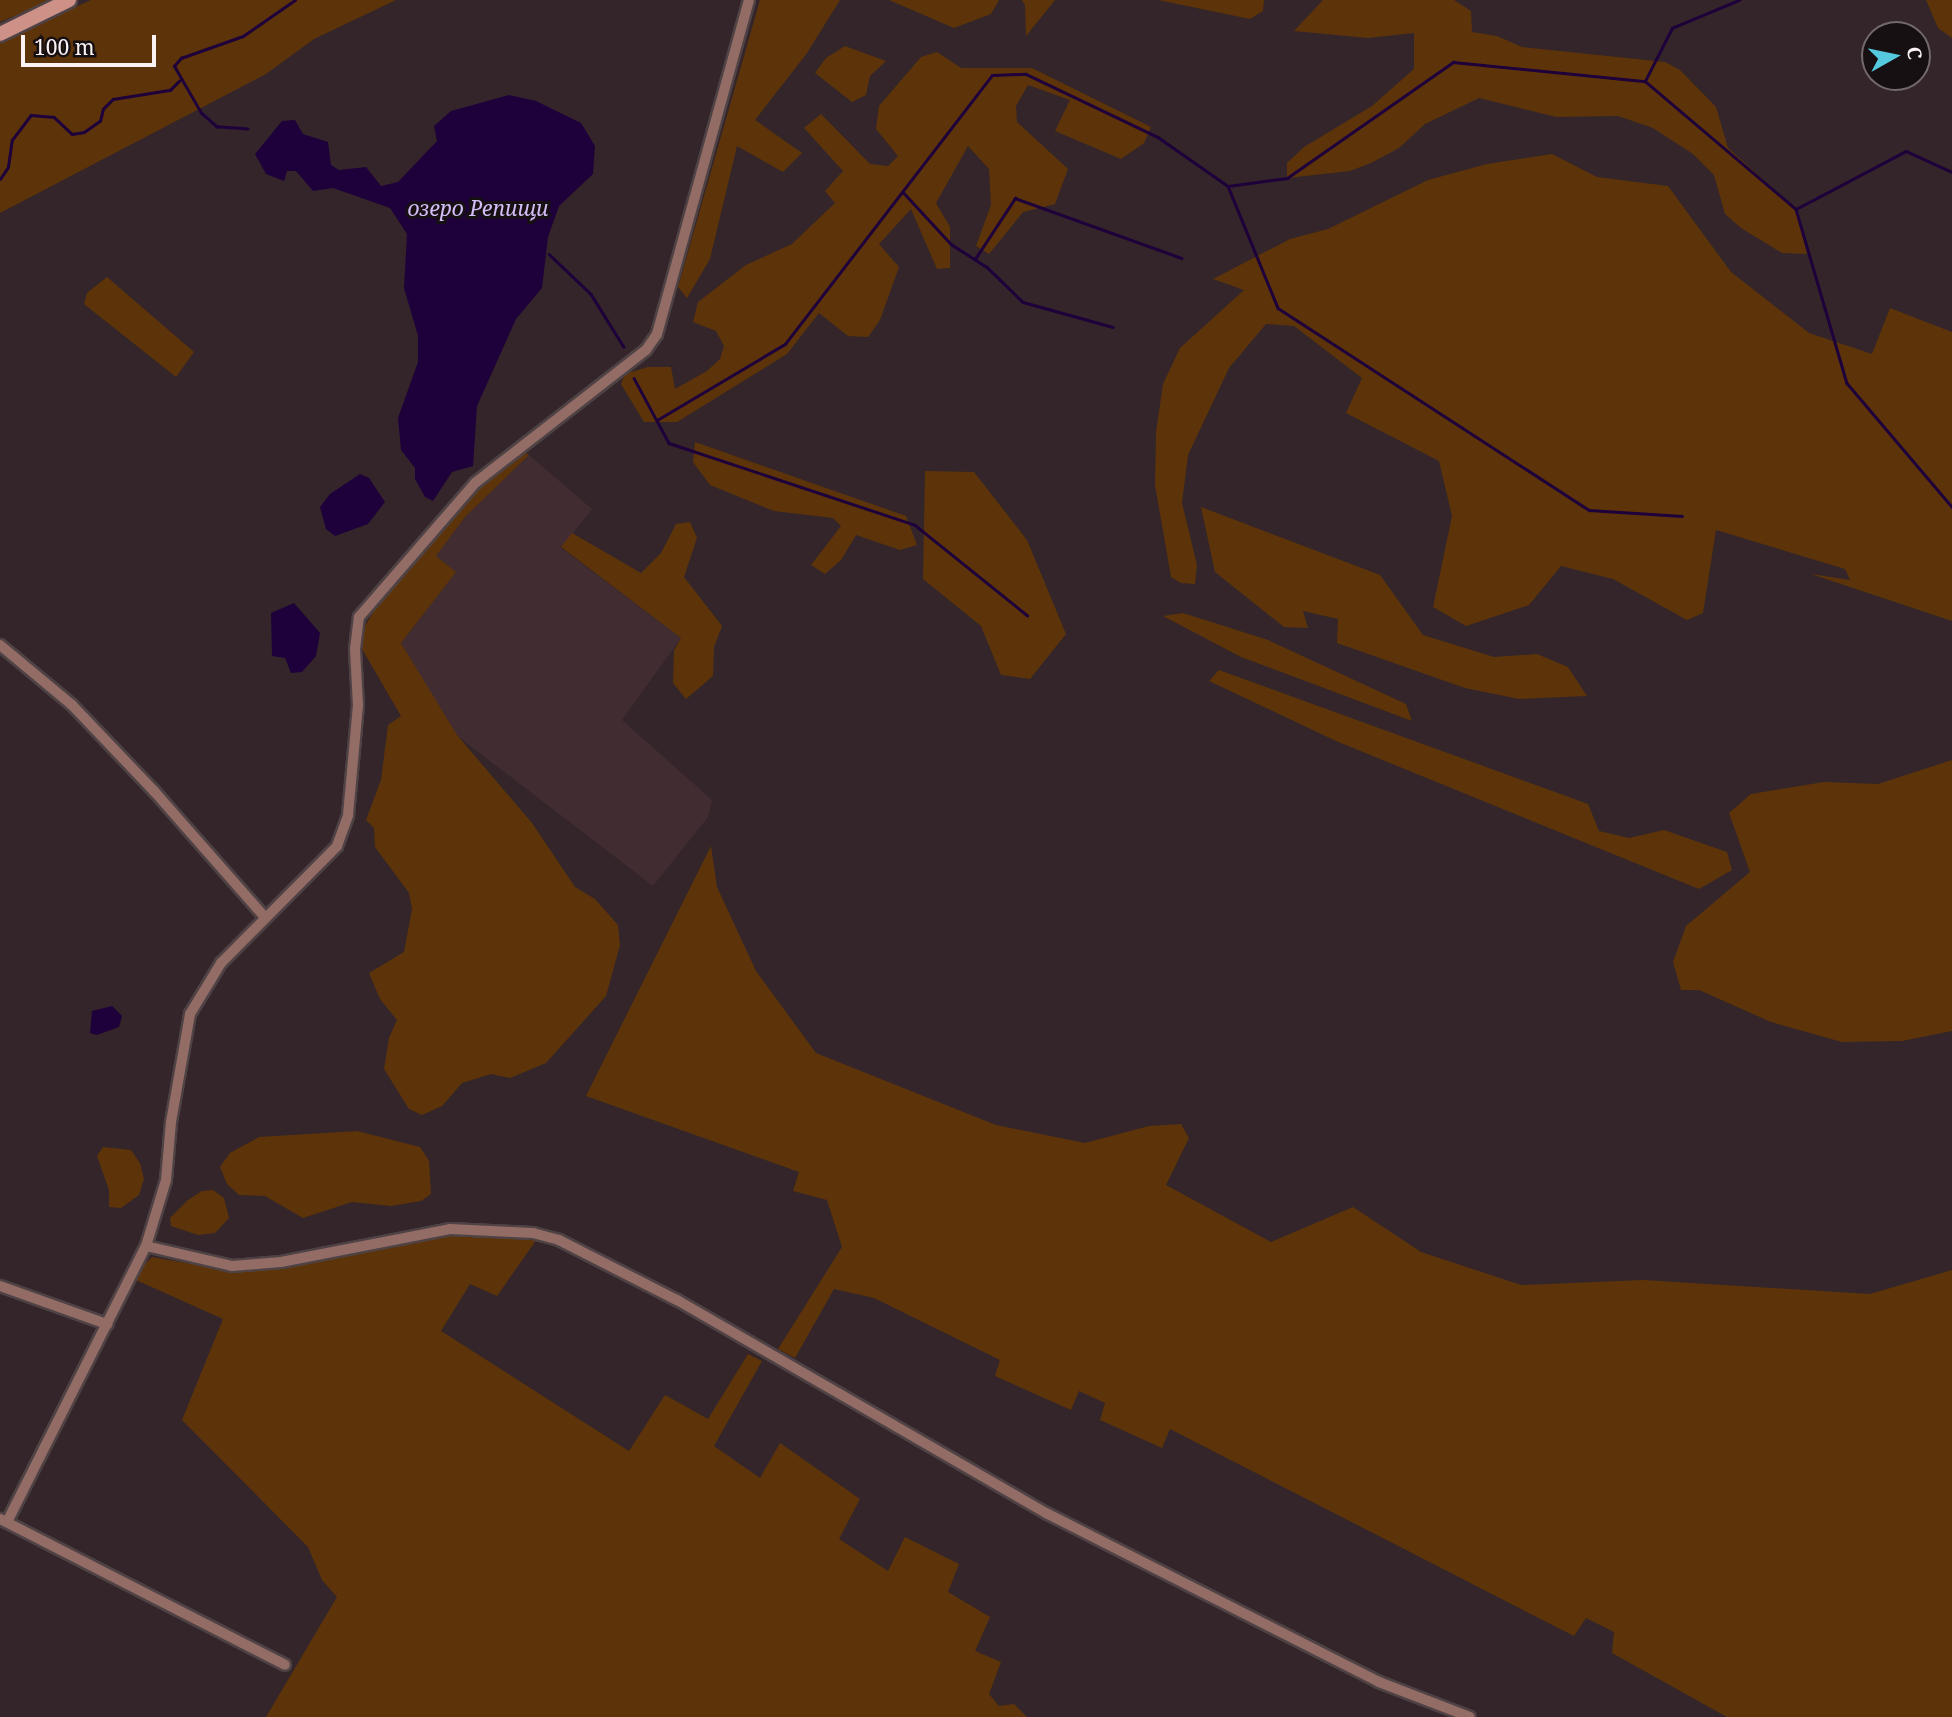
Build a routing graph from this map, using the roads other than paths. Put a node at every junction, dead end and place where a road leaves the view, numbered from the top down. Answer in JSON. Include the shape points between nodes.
{"nodes":[{"id":1,"x":69,"y":0,"type":"edge"},
{"id":2,"x":749,"y":0,"type":"edge"},
{"id":3,"x":0,"y":34,"type":"edge"},
{"id":4,"x":0,"y":645,"type":"edge"},
{"id":5,"x":264,"y":916,"type":"junction"},
{"id":6,"x":146,"y":1247,"type":"junction"},
{"id":7,"x":0,"y":1286,"type":"edge"},
{"id":8,"x":107,"y":1324,"type":"junction"},
{"id":9,"x":3,"y":1521,"type":"edge"},
{"id":10,"x":285,"y":1665,"type":"dead end"},
{"id":11,"x":1471,"y":1717,"type":"edge"}],
"edges":[{"from":1,"to":3,"type":"main road"},
{"from":2,"to":5,"type":"street","via":[[657,334],[646,350],[475,483],[359,617],[355,649],[358,705],[348,815],[337,846]]},
{"from":4,"to":5,"type":"street","via":[[72,705],[155,791]]},
{"from":5,"to":6,"type":"street","via":[[209,977],[190,1014],[170,1122],[166,1180]]},
{"from":6,"to":8,"type":"street"},
{"from":6,"to":11,"type":"street","via":[[232,1266],[281,1262],[450,1229],[533,1233],[559,1240],[677,1300],[1048,1514],[1379,1682]]},
{"from":7,"to":8,"type":"street"},
{"from":8,"to":9,"type":"street"},
{"from":9,"to":10,"type":"street"}]}
